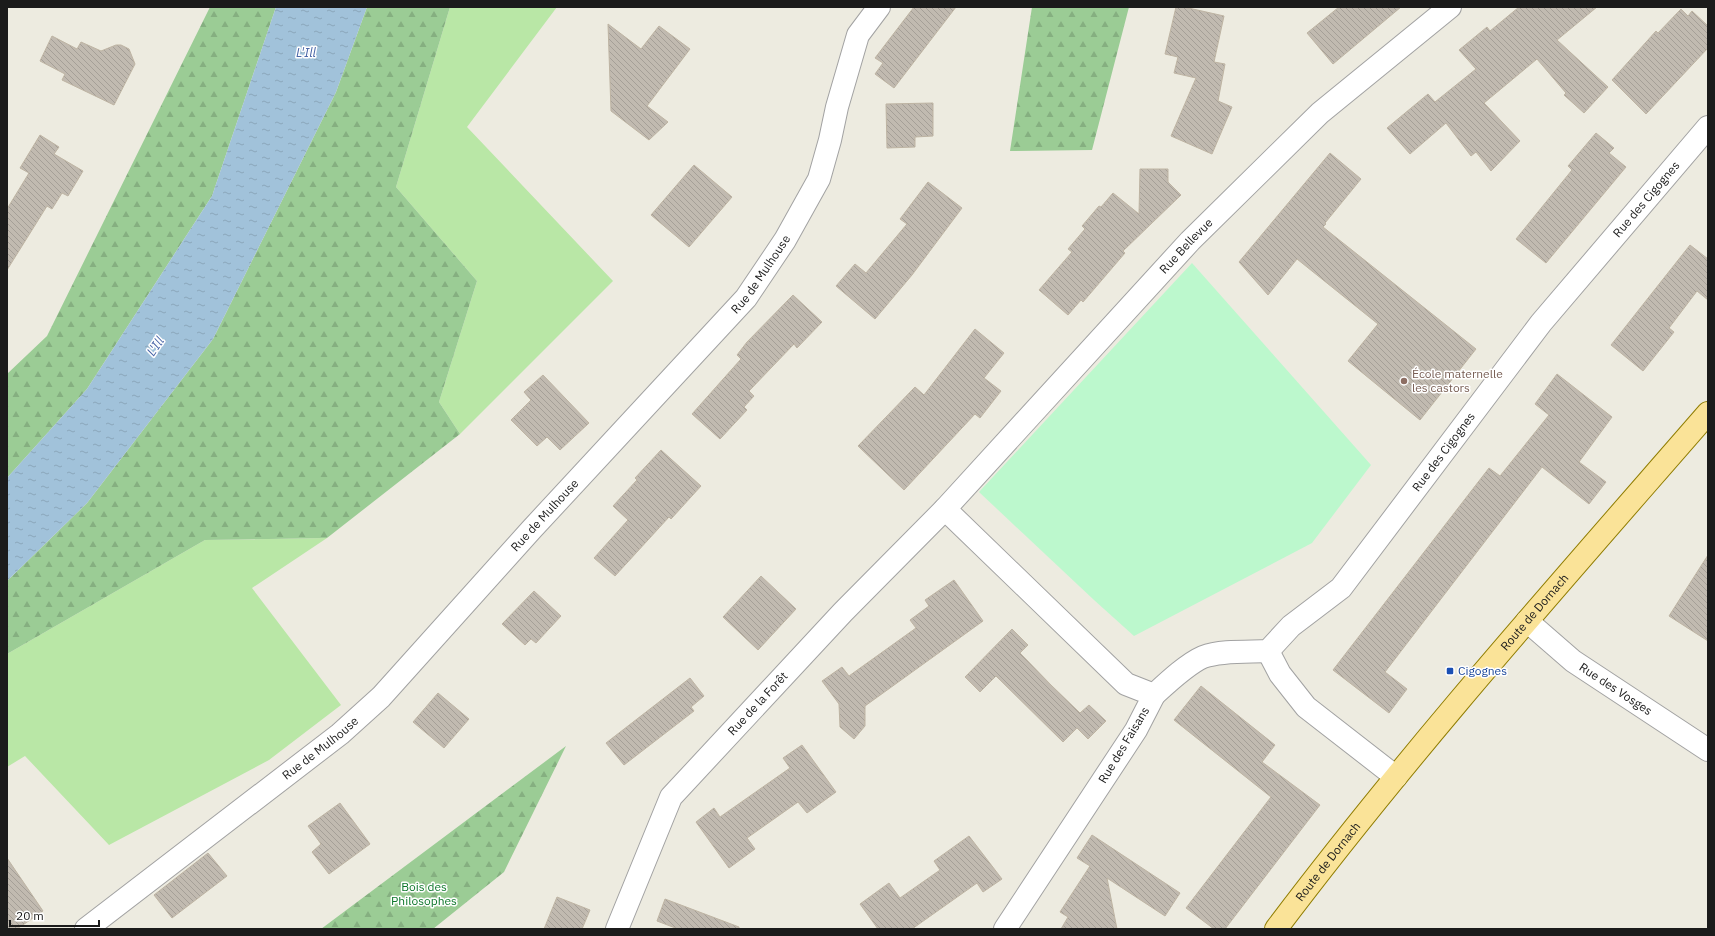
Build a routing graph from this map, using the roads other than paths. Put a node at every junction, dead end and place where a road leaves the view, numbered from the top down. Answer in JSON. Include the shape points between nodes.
{"nodes":[{"id":1,"x":879,"y":7,"type":"edge"},
{"id":2,"x":1450,"y":7,"type":"edge"},
{"id":3,"x":1708,"y":127,"type":"edge"},
{"id":4,"x":1708,"y":413,"type":"edge"},
{"id":5,"x":945,"y":509,"type":"junction"},
{"id":6,"x":1527,"y":621,"type":"junction"},
{"id":7,"x":1268,"y":651,"type":"junction"},
{"id":8,"x":1154,"y":695,"type":"junction"},
{"id":9,"x":1708,"y":750,"type":"edge"},
{"id":10,"x":1396,"y":777,"type":"junction"},
{"id":11,"x":86,"y":929,"type":"edge"},
{"id":12,"x":617,"y":929,"type":"edge"},
{"id":13,"x":1005,"y":929,"type":"edge"},
{"id":14,"x":1276,"y":929,"type":"edge"}],
"edges":[{"from":1,"to":11,"type":"street","name":"Rue de Mulhouse","via":[[858,35],[819,179],[785,240],[746,298],[531,530],[381,697],[340,734]]},
{"from":2,"to":5,"type":"street","name":"Rue Bellevue","via":[[1320,113],[1195,236]]},
{"from":3,"to":7,"type":"street","name":"Rue des Cigognes","via":[[1541,323],[1341,588],[1291,626]]},
{"from":4,"to":6,"type":"main road","name":"Route de Dornach"},
{"from":5,"to":8,"type":"street","name":"Rue des Faisans","via":[[1126,684]]},
{"from":5,"to":12,"type":"street","name":"Rue de la Forêt","via":[[843,612],[671,797]]},
{"from":6,"to":9,"type":"street","name":"Rue des Vosges","via":[[1573,661]]},
{"from":6,"to":10,"type":"main road","name":"Route de Dornach"},
{"from":7,"to":8,"type":"street","via":[[1231,652],[1203,657],[1175,675]]},
{"from":7,"to":10,"type":"street","via":[[1280,674],[1306,707]]},
{"from":8,"to":13,"type":"street","name":"Rue des Faisans","via":[[1136,730]]},
{"from":10,"to":14,"type":"main road","name":"Route de Dornach"}]}
